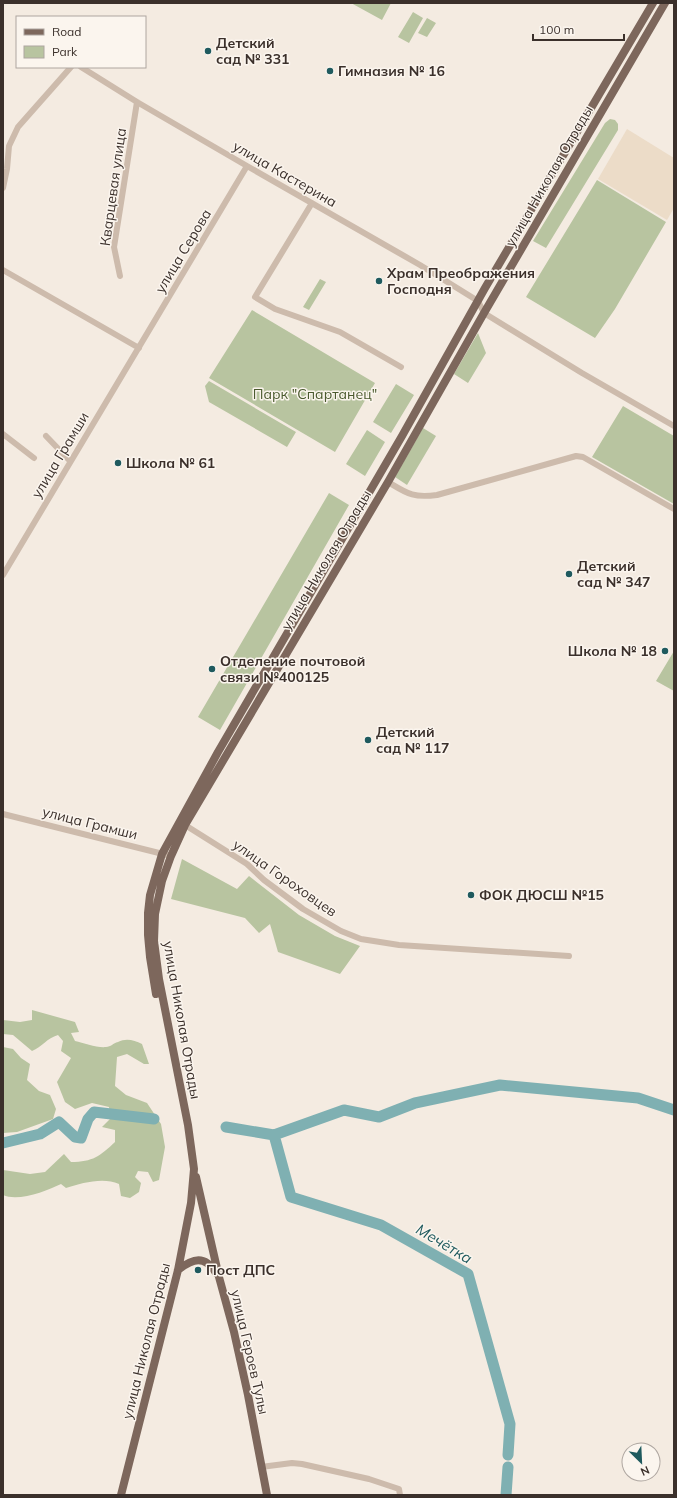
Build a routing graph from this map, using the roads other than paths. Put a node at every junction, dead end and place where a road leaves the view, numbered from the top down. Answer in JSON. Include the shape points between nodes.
{"nodes":[{"id":1,"x":653,"y":3,"type":"edge"},
{"id":2,"x":665,"y":3,"type":"edge"},
{"id":3,"x":70,"y":68,"type":"edge"},
{"id":4,"x":83,"y":68,"type":"edge"},
{"id":5,"x":137,"y":102,"type":"junction"},
{"id":6,"x":247,"y":166,"type":"junction"},
{"id":7,"x":3,"y":188,"type":"edge"},
{"id":8,"x":312,"y":203,"type":"junction"},
{"id":9,"x":3,"y":270,"type":"edge"},
{"id":10,"x":120,"y":276,"type":"dead end"},
{"id":11,"x":478,"y":301,"type":"junction"},
{"id":12,"x":484,"y":313,"type":"junction"},
{"id":13,"x":139,"y":348,"type":"junction"},
{"id":14,"x":401,"y":367,"type":"dead end"},
{"id":15,"x":674,"y":426,"type":"edge"},
{"id":16,"x":3,"y":434,"type":"edge"},
{"id":17,"x":46,"y":436,"type":"dead end"},
{"id":18,"x":34,"y":458,"type":"dead end"},
{"id":19,"x":70,"y":461,"type":"junction"},
{"id":20,"x":388,"y":482,"type":"junction"},
{"id":21,"x":674,"y":509,"type":"edge"},
{"id":22,"x":3,"y":575,"type":"edge"},
{"id":23,"x":3,"y":814,"type":"edge"},
{"id":24,"x":185,"y":825,"type":"junction"},
{"id":25,"x":162,"y":854,"type":"junction"},
{"id":26,"x":171,"y":856,"type":"junction"},
{"id":27,"x":569,"y":956,"type":"dead end"},
{"id":28,"x":194,"y":1169,"type":"junction"},
{"id":29,"x":178,"y":1270,"type":"junction"},
{"id":30,"x":219,"y":1277,"type":"junction"},
{"id":31,"x":261,"y":1467,"type":"junction"},
{"id":32,"x":121,"y":1495,"type":"edge"},
{"id":33,"x":267,"y":1495,"type":"edge"},
{"id":34,"x":400,"y":1495,"type":"edge"}],
"edges":[{"from":1,"to":11,"type":"main road","name":"улица Николая Отрады"},
{"from":2,"to":12,"type":"main road","name":"улица Николая Отрады"},
{"from":3,"to":7,"type":"street","via":[[18,128],[9,146]]},
{"from":4,"to":5,"type":"street","name":"улица Кастерина"},
{"from":5,"to":6,"type":"street","name":"улица Кастерина"},
{"from":5,"to":10,"type":"street","name":"Кварцевая улица","via":[[114,247]]},
{"from":6,"to":8,"type":"street","name":"улица Кастерина"},
{"from":6,"to":13,"type":"street","name":"улица Серова"},
{"from":8,"to":11,"type":"street","name":"улица Кастерина"},
{"from":8,"to":14,"type":"street","via":[[255,297],[275,309],[340,332]]},
{"from":9,"to":13,"type":"street"},
{"from":11,"to":12,"type":"street"},
{"from":11,"to":25,"type":"main road","name":"улица Николая Отрады","via":[[221,745]]},
{"from":12,"to":15,"type":"street"},
{"from":12,"to":20,"type":"main road","name":"улица Николая Отрады"},
{"from":13,"to":19,"type":"street","name":"улица Грамши"},
{"from":16,"to":18,"type":"street"},
{"from":17,"to":19,"type":"street"},
{"from":19,"to":22,"type":"street","name":"улица Грамши"},
{"from":20,"to":21,"type":"street","via":[[413,496],[437,495],[576,456],[583,457]]},
{"from":20,"to":24,"type":"main road","name":"улица Николая Отрады"},
{"from":23,"to":25,"type":"street","name":"улица Грамши"},
{"from":24,"to":26,"type":"main road","name":"улица Николая Отрады"},
{"from":24,"to":27,"type":"street","name":"улица Гороховцев","via":[[247,864],[303,909],[341,931],[361,939],[399,945]]},
{"from":25,"to":26,"type":"street","name":"улица Грамши"},
{"from":25,"to":28,"type":"main road","name":"улица Николая Отрады","via":[[150,895],[148,935],[153,980]]},
{"from":26,"to":28,"type":"main road","name":"улица Николая Отрады","via":[[162,881],[155,914],[155,956],[188,1125]]},
{"from":28,"to":29,"type":"main road","name":"улица Николая Отрады","via":[[189,1216]]},
{"from":28,"to":30,"type":"main road","name":"улица Героев Тулы"},
{"from":29,"to":30,"type":"main road","via":[[189,1262],[198,1260],[213,1268]]},
{"from":29,"to":32,"type":"main road","name":"улица Николая Отрады"},
{"from":30,"to":31,"type":"main road","name":"улица Героев Тулы","via":[[248,1395]]},
{"from":31,"to":33,"type":"main road","name":"улица Героев Тулы"},
{"from":31,"to":34,"type":"street","via":[[292,1462],[369,1479],[398,1489]]}]}
